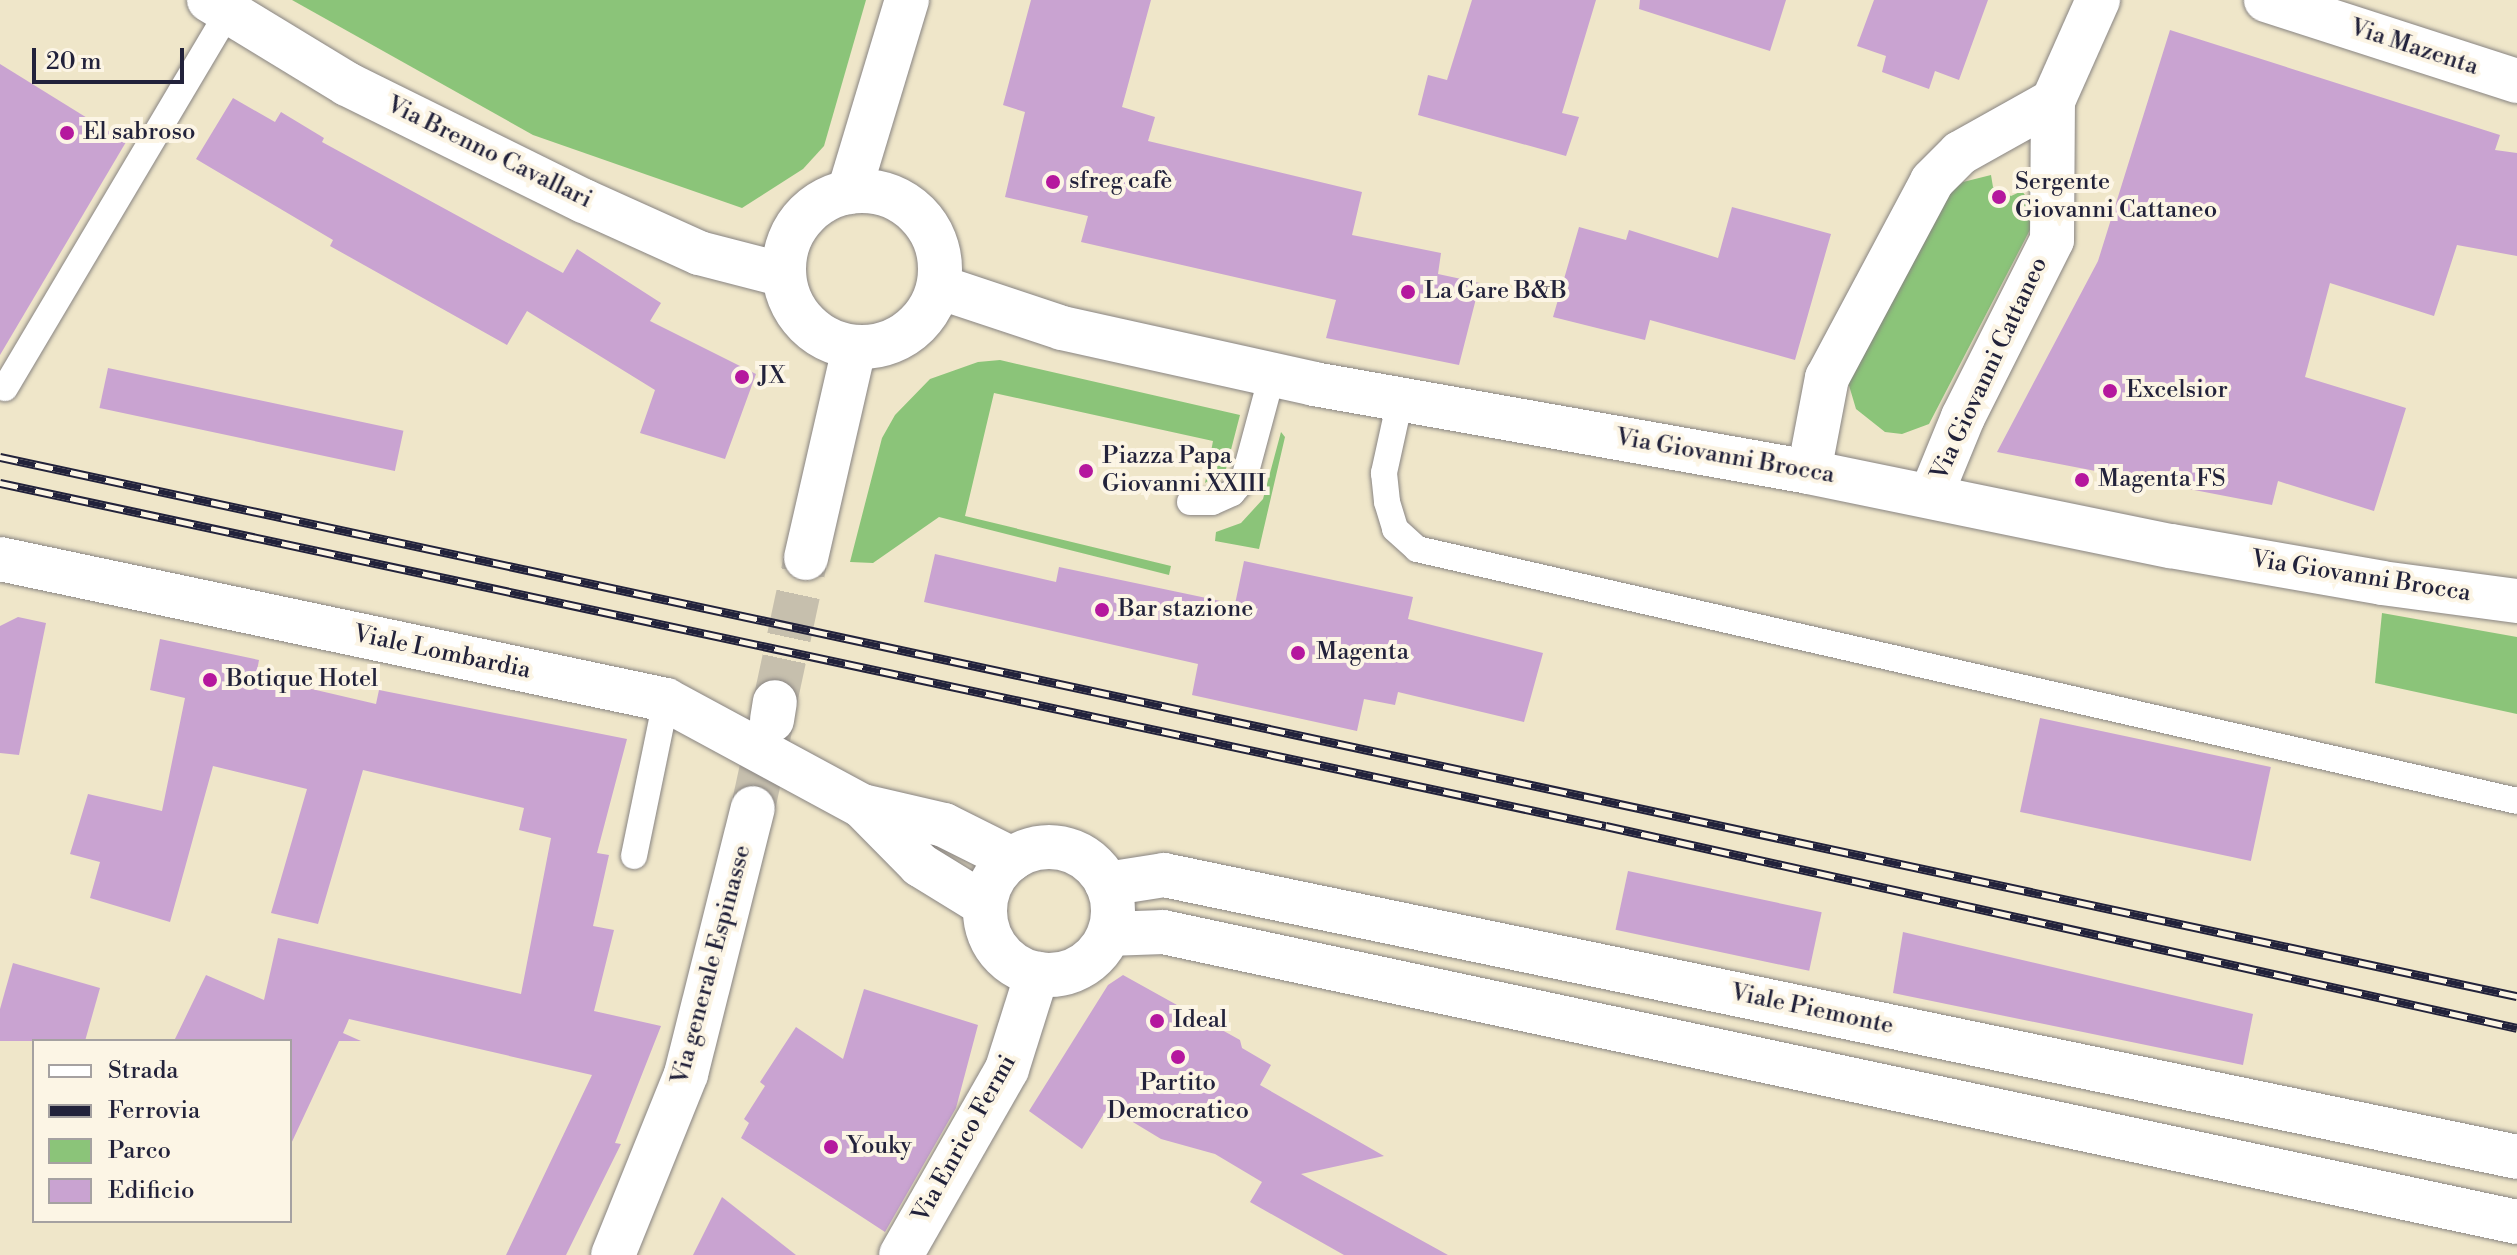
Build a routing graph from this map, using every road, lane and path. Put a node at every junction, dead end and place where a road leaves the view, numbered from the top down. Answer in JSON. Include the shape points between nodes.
{"nodes":[{"id":1,"x":907,"y":0,"type":"edge"},
{"id":2,"x":2098,"y":0,"type":"edge"},
{"id":3,"x":2266,"y":0,"type":"edge"},
{"id":4,"x":218,"y":6,"type":"edge"},
{"id":5,"x":2517,"y":81,"type":"edge"},
{"id":6,"x":2053,"y":101,"type":"junction"},
{"id":7,"x":849,"y":192,"type":"junction"},
{"id":8,"x":784,"y":275,"type":"junction"},
{"id":9,"x":939,"y":287,"type":"junction"},
{"id":10,"x":854,"y":348,"type":"junction"},
{"id":11,"x":1272,"y":375,"type":"junction"},
{"id":12,"x":5,"y":388,"type":"dead end"},
{"id":13,"x":1400,"y":400,"type":"junction"},
{"id":14,"x":1809,"y":472,"type":"junction"},
{"id":15,"x":1931,"y":495,"type":"junction"},
{"id":16,"x":1190,"y":502,"type":"dead end"},
{"id":17,"x":806,"y":558,"type":"tunnel mouth"},
{"id":18,"x":0,"y":559,"type":"edge"},
{"id":19,"x":2517,"y":601,"type":"edge"},
{"id":20,"x":666,"y":700,"type":"junction"},
{"id":21,"x":2517,"y":801,"type":"edge"},
{"id":22,"x":862,"y":806,"type":"junction"},
{"id":23,"x":753,"y":808,"type":"tunnel mouth"},
{"id":24,"x":634,"y":856,"type":"dead end"},
{"id":25,"x":1012,"y":859,"type":"junction"},
{"id":26,"x":1107,"y":884,"type":"junction"},
{"id":27,"x":985,"y":905,"type":"junction"},
{"id":28,"x":1109,"y":934,"type":"junction"},
{"id":29,"x":1037,"y":974,"type":"junction"},
{"id":30,"x":2517,"y":1157,"type":"edge"},
{"id":31,"x":2517,"y":1222,"type":"edge"},
{"id":32,"x":613,"y":1255,"type":"edge"},
{"id":33,"x":901,"y":1255,"type":"edge"}],
"edges":[{"from":1,"to":7,"type":"street"},
{"from":2,"to":6,"type":"street","name":"Via Giovanni Cattaneo"},
{"from":3,"to":5,"type":"street","name":"Via Mazenta"},
{"from":4,"to":8,"type":"street","name":"Via Brenno Cavallari","via":[[347,84],[584,201],[699,253]]},
{"from":4,"to":12,"type":"lane"},
{"from":6,"to":14,"type":"street","via":[[1960,153],[1932,181],[1827,378]]},
{"from":6,"to":15,"type":"street","name":"Via Giovanni Cattaneo","via":[[2052,240],[1963,417]]},
{"from":7,"to":8,"type":"street","via":[[825,200],[803,217],[786,248]]},
{"from":7,"to":9,"type":"street","via":[[893,197],[921,217],[936,242]]},
{"from":8,"to":10,"type":"street","via":[[791,303],[810,329]]},
{"from":9,"to":10,"type":"street","via":[[930,309],[910,332],[876,347]]},
{"from":9,"to":11,"type":"street","name":"Via Giovanni Brocca","via":[[1062,328]]},
{"from":10,"to":17,"type":"street"},
{"from":11,"to":13,"type":"street","name":"Via Giovanni Brocca"},
{"from":11,"to":16,"type":"lane","via":[[1244,479],[1232,493],[1212,502]]},
{"from":13,"to":14,"type":"street","name":"Via Giovanni Brocca"},
{"from":13,"to":21,"type":"lane","via":[[1384,473],[1387,502],[1395,529],[1417,549]]},
{"from":14,"to":15,"type":"street","name":"Via Giovanni Brocca"},
{"from":15,"to":19,"type":"street","name":"Via Giovanni Brocca","via":[[2186,549]]},
{"from":18,"to":20,"type":"street","name":"Viale Lombardia"},
{"from":20,"to":22,"type":"street","name":"Viale Lombardia"},
{"from":20,"to":24,"type":"lane"},
{"from":22,"to":25,"type":"street","name":"Viale Lombardia","via":[[944,825]]},
{"from":22,"to":27,"type":"street","name":"Viale Lombardia","via":[[920,865]]},
{"from":23,"to":32,"type":"street","name":"Via generale Espinasse","via":[[686,1074]]},
{"from":25,"to":26,"type":"street","via":[[1038,848],[1065,850],[1090,862]]},
{"from":25,"to":27,"type":"street","via":[[994,880]]},
{"from":26,"to":28,"type":"street","via":[[1113,909]]},
{"from":26,"to":30,"type":"street","name":"Viale Piemonte","via":[[1164,875]]},
{"from":27,"to":29,"type":"street","via":[[994,945],[1013,963]]},
{"from":28,"to":29,"type":"street","via":[[1080,968]]},
{"from":28,"to":31,"type":"street","via":[[1163,932]]},
{"from":29,"to":33,"type":"street","name":"Via Enrico Fermi","via":[[1007,1069]]}]}
